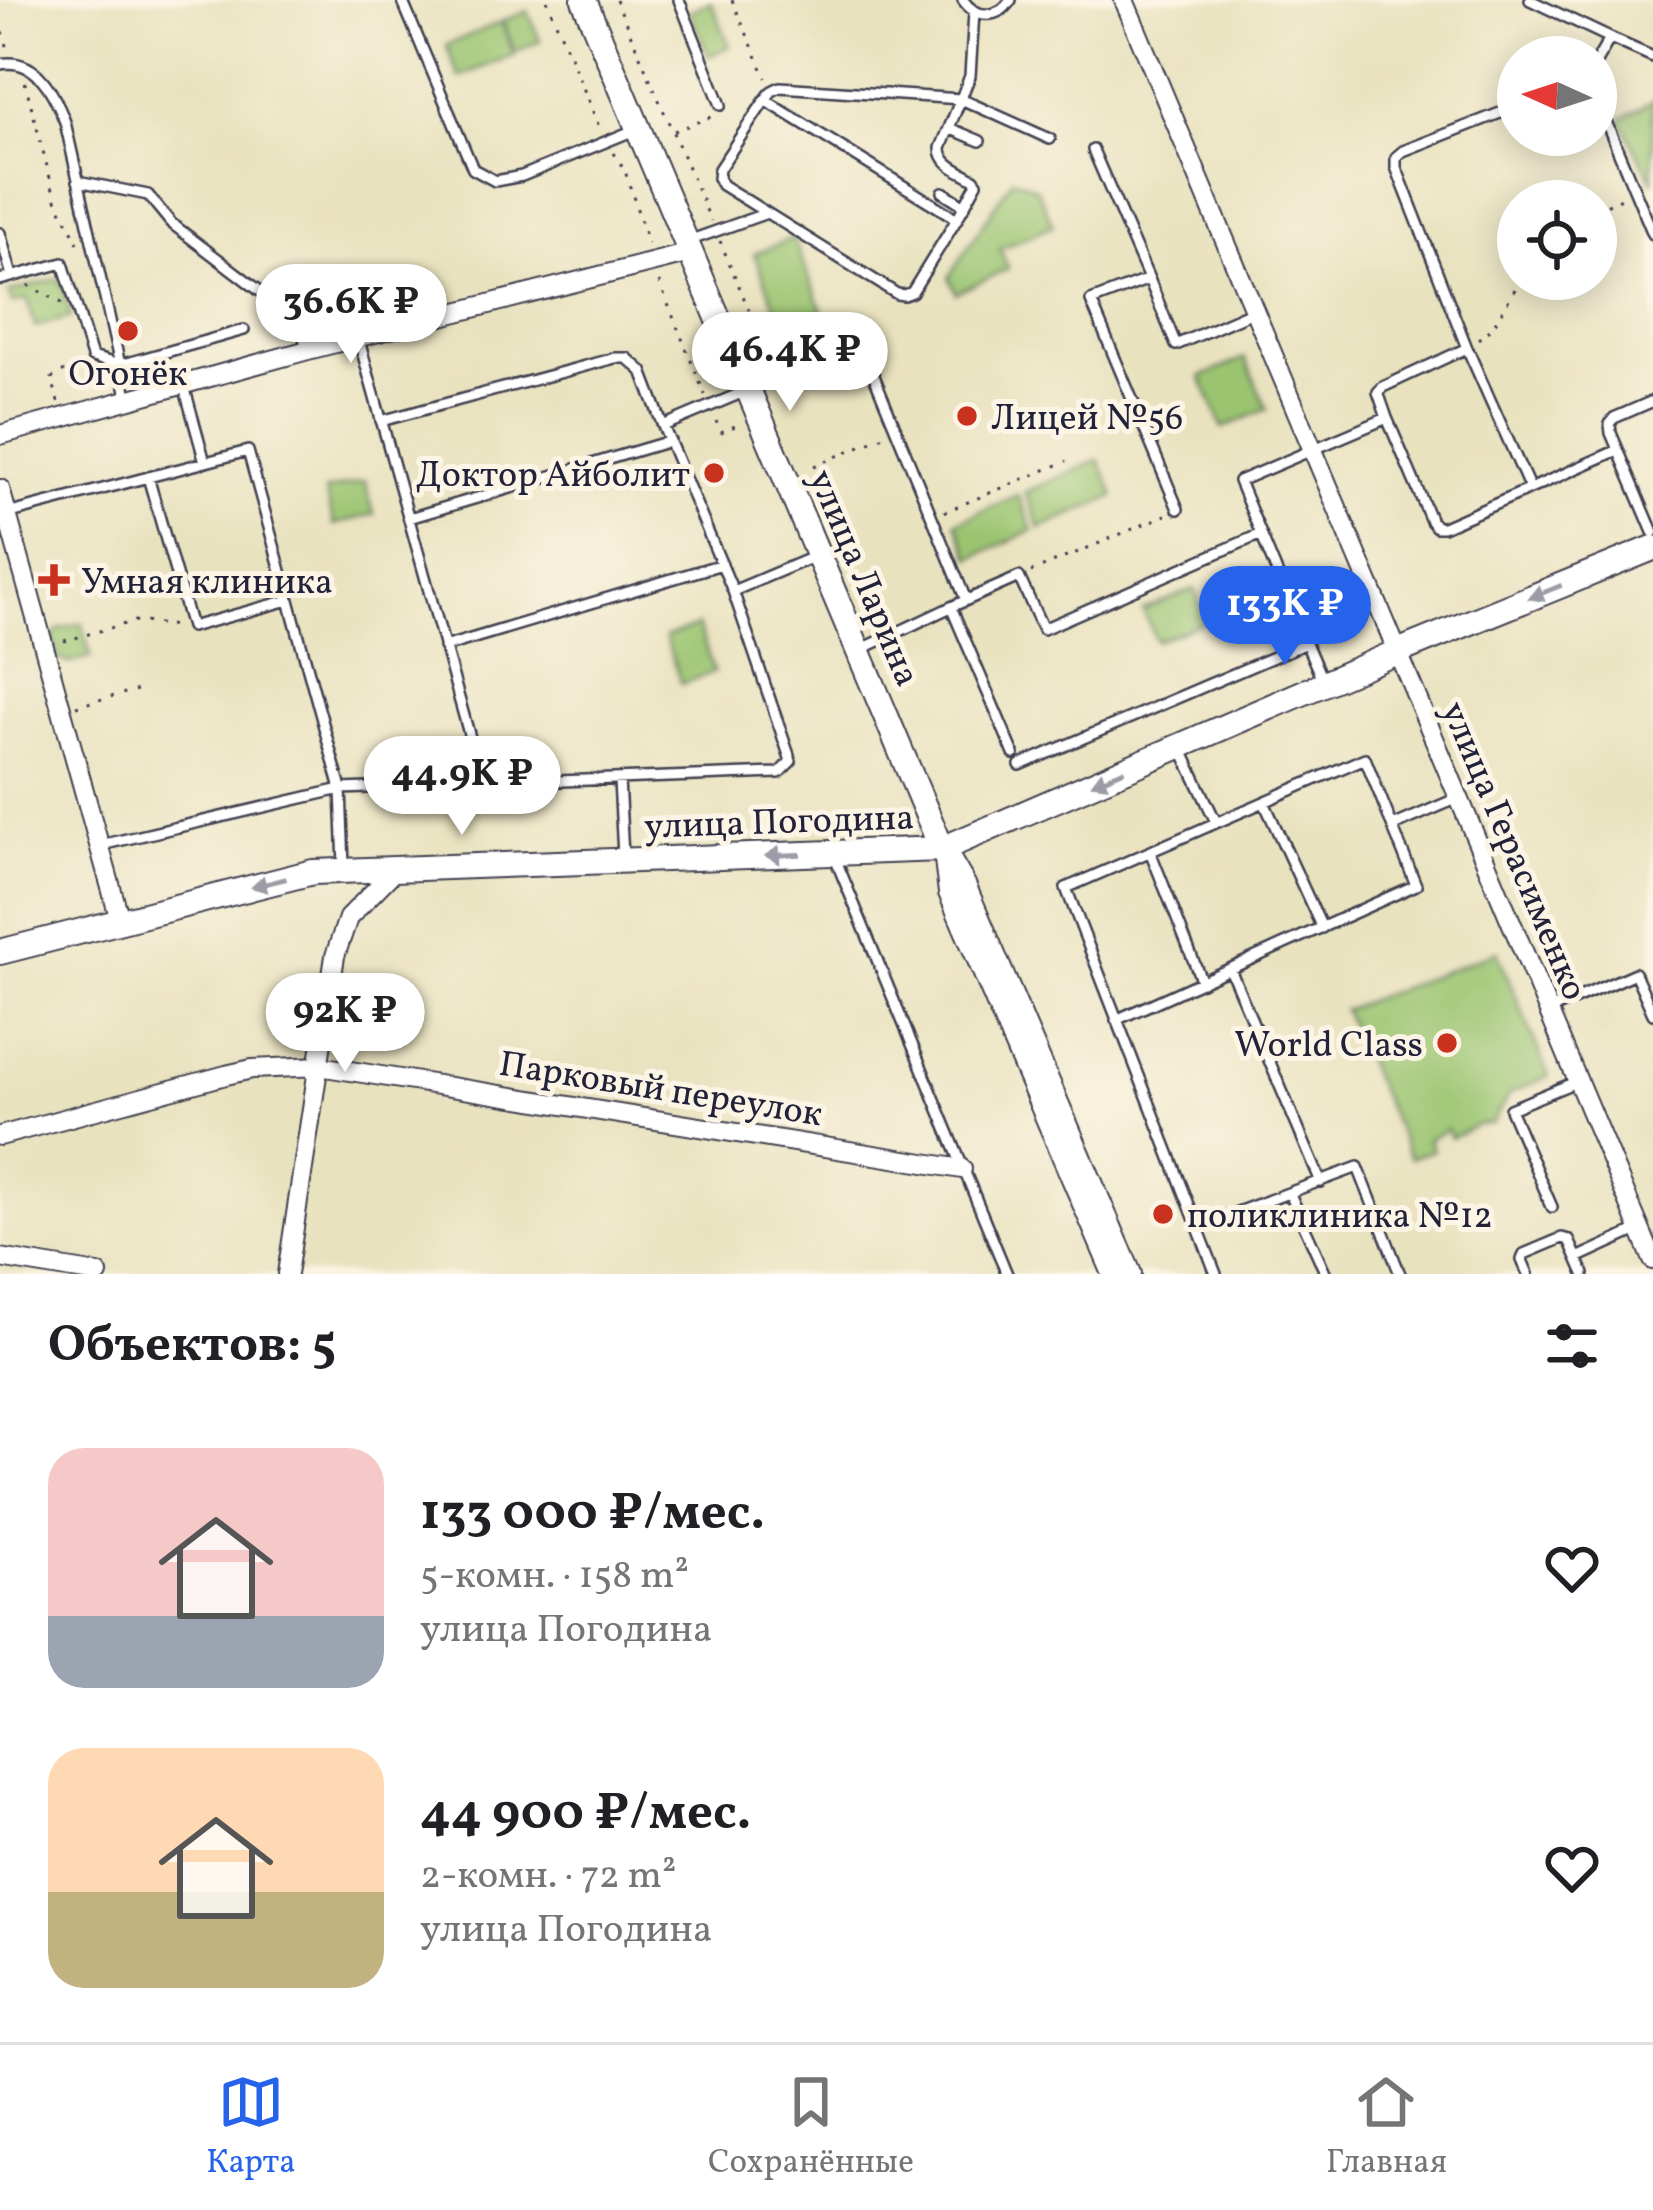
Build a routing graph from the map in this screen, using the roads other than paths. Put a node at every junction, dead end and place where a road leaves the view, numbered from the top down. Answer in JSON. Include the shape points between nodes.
{"nodes":[{"id":1,"x":402,"y":0,"type":"edge"},
{"id":2,"x":584,"y":0,"type":"edge"},
{"id":3,"x":679,"y":0,"type":"edge"},
{"id":4,"x":963,"y":0,"type":"edge"},
{"id":5,"x":1011,"y":0,"type":"edge"},
{"id":6,"x":1124,"y":0,"type":"edge"},
{"id":7,"x":1530,"y":0,"type":"edge"},
{"id":8,"x":974,"y":12,"type":"junction"},
{"id":9,"x":1606,"y":36,"type":"edge"},
{"id":10,"x":1617,"y":41,"type":"edge"},
{"id":11,"x":1653,"y":57,"type":"edge"},
{"id":12,"x":11,"y":64,"type":"edge"},
{"id":13,"x":768,"y":96,"type":"junction"},
{"id":14,"x":961,"y":99,"type":"junction"},
{"id":15,"x":721,"y":106,"type":"road end"},
{"id":16,"x":1497,"y":114,"type":"edge"},
{"id":17,"x":949,"y":128,"type":"junction"},
{"id":18,"x":637,"y":129,"type":"junction"},
{"id":19,"x":1051,"y":139,"type":"dead end"},
{"id":20,"x":980,"y":141,"type":"dead end"},
{"id":21,"x":1617,"y":149,"type":"edge"},
{"id":22,"x":1093,"y":150,"type":"dead end"},
{"id":23,"x":78,"y":181,"type":"junction"},
{"id":24,"x":943,"y":192,"type":"dead end"},
{"id":25,"x":965,"y":206,"type":"junction"},
{"id":26,"x":767,"y":213,"type":"junction"},
{"id":27,"x":957,"y":219,"type":"junction"},
{"id":28,"x":0,"y":233,"type":"edge"},
{"id":29,"x":1653,"y":234,"type":"edge"},
{"id":30,"x":688,"y":247,"type":"junction"},
{"id":31,"x":6,"y":278,"type":"edge"},
{"id":32,"x":1149,"y":278,"type":"junction"},
{"id":33,"x":1254,"y":311,"type":"junction"},
{"id":34,"x":244,"y":330,"type":"dead end"},
{"id":35,"x":358,"y":337,"type":"junction"},
{"id":36,"x":1467,"y":348,"type":"junction"},
{"id":37,"x":308,"y":350,"type":"junction"},
{"id":38,"x":865,"y":354,"type":"dead end"},
{"id":39,"x":120,"y":364,"type":"junction"},
{"id":40,"x":183,"y":384,"type":"junction"},
{"id":41,"x":748,"y":390,"type":"junction"},
{"id":42,"x":128,"y":400,"type":"junction"},
{"id":43,"x":1653,"y":401,"type":"edge"},
{"id":44,"x":1387,"y":418,"type":"junction"},
{"id":45,"x":382,"y":421,"type":"junction"},
{"id":46,"x":664,"y":426,"type":"junction"},
{"id":47,"x":0,"y":435,"type":"edge"},
{"id":48,"x":670,"y":441,"type":"junction"},
{"id":49,"x":1618,"y":450,"type":"junction"},
{"id":50,"x":1312,"y":452,"type":"junction"},
{"id":51,"x":205,"y":462,"type":"junction"},
{"id":52,"x":148,"y":477,"type":"junction"},
{"id":53,"x":0,"y":489,"type":"edge"},
{"id":54,"x":1530,"y":489,"type":"junction"},
{"id":55,"x":1178,"y":509,"type":"road end"},
{"id":56,"x":7,"y":514,"type":"junction"},
{"id":57,"x":409,"y":518,"type":"junction"},
{"id":58,"x":1653,"y":532,"type":"edge"},
{"id":59,"x":1262,"y":535,"type":"junction"},
{"id":60,"x":1653,"y":548,"type":"edge"},
{"id":61,"x":818,"y":554,"type":"junction"},
{"id":62,"x":722,"y":564,"type":"junction"},
{"id":63,"x":733,"y":590,"type":"junction"},
{"id":64,"x":289,"y":600,"type":"junction"},
{"id":65,"x":966,"y":600,"type":"junction"},
{"id":66,"x":951,"y":607,"type":"junction"},
{"id":67,"x":1306,"y":643,"type":"junction"},
{"id":68,"x":444,"y":647,"type":"junction"},
{"id":69,"x":858,"y":650,"type":"junction"},
{"id":70,"x":1397,"y":652,"type":"junction"},
{"id":71,"x":1324,"y":684,"type":"junction"},
{"id":72,"x":1180,"y":746,"type":"junction"},
{"id":73,"x":1014,"y":754,"type":"dead end"},
{"id":74,"x":1020,"y":765,"type":"dead end"},
{"id":75,"x":619,"y":780,"type":"junction"},
{"id":76,"x":483,"y":784,"type":"junction"},
{"id":77,"x":341,"y":789,"type":"junction"},
{"id":78,"x":1458,"y":798,"type":"junction"},
{"id":79,"x":1264,"y":802,"type":"junction"},
{"id":80,"x":1216,"y":823,"type":"junction"},
{"id":81,"x":1393,"y":826,"type":"junction"},
{"id":82,"x":100,"y":845,"type":"junction"},
{"id":83,"x":942,"y":849,"type":"junction"},
{"id":84,"x":1150,"y":851,"type":"junction"},
{"id":85,"x":833,"y":854,"type":"junction"},
{"id":86,"x":623,"y":861,"type":"junction"},
{"id":87,"x":395,"y":870,"type":"junction"},
{"id":88,"x":344,"y":871,"type":"junction"},
{"id":89,"x":359,"y":906,"type":"junction"},
{"id":90,"x":120,"y":920,"type":"junction"},
{"id":91,"x":1322,"y":928,"type":"junction"},
{"id":92,"x":0,"y":952,"type":"edge"},
{"id":93,"x":1230,"y":969,"type":"junction"},
{"id":94,"x":1202,"y":982,"type":"junction"},
{"id":95,"x":1548,"y":1011,"type":"junction"},
{"id":96,"x":1653,"y":1014,"type":"edge"},
{"id":97,"x":1116,"y":1020,"type":"junction"},
{"id":98,"x":319,"y":1066,"type":"junction"},
{"id":99,"x":1577,"y":1081,"type":"junction"},
{"id":100,"x":0,"y":1136,"type":"edge"},
{"id":101,"x":962,"y":1168,"type":"junction"},
{"id":102,"x":1321,"y":1182,"type":"junction"},
{"id":103,"x":1290,"y":1194,"type":"junction"},
{"id":104,"x":1552,"y":1207,"type":"dead end"},
{"id":105,"x":1197,"y":1227,"type":"junction"},
{"id":106,"x":1640,"y":1229,"type":"junction"},
{"id":107,"x":0,"y":1258,"type":"edge"},
{"id":108,"x":1577,"y":1258,"type":"junction"},
{"id":109,"x":1653,"y":1260,"type":"edge"},
{"id":110,"x":98,"y":1274,"type":"edge"},
{"id":111,"x":287,"y":1274,"type":"edge"},
{"id":112,"x":1007,"y":1274,"type":"edge"},
{"id":113,"x":1112,"y":1274,"type":"edge"},
{"id":114,"x":1129,"y":1274,"type":"edge"},
{"id":115,"x":1216,"y":1274,"type":"edge"},
{"id":116,"x":1327,"y":1274,"type":"edge"},
{"id":117,"x":1400,"y":1274,"type":"edge"},
{"id":118,"x":1528,"y":1274,"type":"edge"},
{"id":119,"x":1584,"y":1274,"type":"edge"}],
"edges":[{"from":1,"to":18,"type":"lane","via":[[472,169],[495,181],[522,176]]},
{"from":2,"to":18,"type":"street","name":"улица Ларина"},
{"from":3,"to":15,"type":"lane"},
{"from":4,"to":8,"type":"lane"},
{"from":5,"to":8,"type":"lane","via":[[991,15]]},
{"from":6,"to":33,"type":"street","name":"улица Герасименко"},
{"from":7,"to":9,"type":"lane"},
{"from":8,"to":14,"type":"lane"},
{"from":10,"to":11,"type":"lane"},
{"from":12,"to":23,"type":"lane","via":[[38,73],[54,94]]},
{"from":13,"to":14,"type":"lane","via":[[780,87]]},
{"from":13,"to":26,"type":"lane","via":[[718,178]]},
{"from":13,"to":27,"type":"lane"},
{"from":14,"to":17,"type":"lane"},
{"from":14,"to":19,"type":"lane"},
{"from":16,"to":36,"type":"lane","via":[[1396,158]]},
{"from":17,"to":20,"type":"lane"},
{"from":17,"to":25,"type":"lane","via":[[941,156],[977,183]]},
{"from":18,"to":30,"type":"street","name":"улица Ларина"},
{"from":21,"to":29,"type":"lane"},
{"from":22,"to":32,"type":"lane"},
{"from":23,"to":37,"type":"lane","via":[[148,195],[171,223],[298,320]]},
{"from":23,"to":39,"type":"lane"},
{"from":24,"to":25,"type":"lane"},
{"from":25,"to":27,"type":"lane"},
{"from":26,"to":27,"type":"lane","via":[[904,295]]},
{"from":26,"to":30,"type":"lane"},
{"from":28,"to":31,"type":"lane"},
{"from":30,"to":35,"type":"street"},
{"from":30,"to":41,"type":"street","name":"улица Ларина"},
{"from":31,"to":39,"type":"lane","via":[[63,263],[92,357]]},
{"from":32,"to":33,"type":"lane","via":[[1176,345]]},
{"from":32,"to":55,"type":"lane","via":[[1091,301]]},
{"from":33,"to":50,"type":"street","name":"улица Герасименко"},
{"from":34,"to":39,"type":"lane"},
{"from":35,"to":37,"type":"street"},
{"from":35,"to":45,"type":"lane"},
{"from":36,"to":44,"type":"lane","via":[[1382,387]]},
{"from":36,"to":54,"type":"lane"},
{"from":37,"to":40,"type":"street"},
{"from":38,"to":65,"type":"lane"},
{"from":39,"to":42,"type":"lane"},
{"from":40,"to":42,"type":"street"},
{"from":40,"to":51,"type":"lane"},
{"from":41,"to":46,"type":"lane"},
{"from":41,"to":61,"type":"street","name":"улица Ларина"},
{"from":42,"to":47,"type":"street"},
{"from":43,"to":49,"type":"lane","via":[[1610,424]]},
{"from":44,"to":50,"type":"lane"},
{"from":44,"to":54,"type":"lane","via":[[1436,527]]},
{"from":45,"to":46,"type":"lane","via":[[627,358],[642,371]]},
{"from":45,"to":57,"type":"lane"},
{"from":46,"to":48,"type":"lane"},
{"from":48,"to":57,"type":"lane"},
{"from":48,"to":62,"type":"lane"},
{"from":49,"to":54,"type":"lane"},
{"from":49,"to":58,"type":"lane"},
{"from":50,"to":59,"type":"lane","via":[[1239,481]]},
{"from":50,"to":70,"type":"street","name":"улица Герасименко"},
{"from":51,"to":52,"type":"lane"},
{"from":51,"to":64,"type":"lane","via":[[248,451]]},
{"from":52,"to":56,"type":"lane"},
{"from":52,"to":64,"type":"lane","via":[[191,627]]},
{"from":53,"to":56,"type":"street"},
{"from":56,"to":82,"type":"street"},
{"from":57,"to":68,"type":"lane"},
{"from":59,"to":65,"type":"lane","via":[[1043,629],[1019,577]]},
{"from":59,"to":67,"type":"lane"},
{"from":60,"to":70,"type":"street","name":"улица Погодина","one_way":true},
{"from":61,"to":63,"type":"lane"},
{"from":61,"to":69,"type":"street","name":"улица Ларина"},
{"from":62,"to":63,"type":"lane"},
{"from":62,"to":68,"type":"lane"},
{"from":63,"to":75,"type":"lane","via":[[791,761],[779,773]]},
{"from":64,"to":77,"type":"lane"},
{"from":65,"to":66,"type":"lane"},
{"from":66,"to":69,"type":"lane"},
{"from":66,"to":73,"type":"lane"},
{"from":67,"to":71,"type":"lane"},
{"from":67,"to":74,"type":"lane"},
{"from":68,"to":76,"type":"lane"},
{"from":69,"to":83,"type":"street","name":"улица Ларина"},
{"from":70,"to":71,"type":"street","name":"улица Погодина"},
{"from":70,"to":78,"type":"street","name":"улица Герасименко"},
{"from":71,"to":72,"type":"street","name":"улица Погодина"},
{"from":72,"to":80,"type":"lane"},
{"from":72,"to":83,"type":"street","name":"улица Погодина","one_way":true},
{"from":75,"to":76,"type":"lane"},
{"from":75,"to":86,"type":"lane"},
{"from":76,"to":77,"type":"lane"},
{"from":77,"to":82,"type":"lane"},
{"from":77,"to":88,"type":"lane"},
{"from":78,"to":81,"type":"lane"},
{"from":78,"to":95,"type":"street","name":"улица Герасименко"},
{"from":79,"to":80,"type":"lane"},
{"from":79,"to":81,"type":"lane","via":[[1365,758]]},
{"from":79,"to":91,"type":"lane"},
{"from":80,"to":84,"type":"lane"},
{"from":81,"to":91,"type":"lane","via":[[1416,885]]},
{"from":82,"to":90,"type":"street"},
{"from":83,"to":85,"type":"street","name":"улица Погодина"},
{"from":83,"to":113,"type":"street","name":"улица Ларина","via":[[948,893]]},
{"from":83,"to":114,"type":"street","name":"улица Ларина"},
{"from":84,"to":94,"type":"lane"},
{"from":84,"to":97,"type":"lane","via":[[1066,888]]},
{"from":85,"to":86,"type":"street","name":"улица Погодина","one_way":true},
{"from":85,"to":101,"type":"lane"},
{"from":86,"to":87,"type":"street","name":"улица Погодина"},
{"from":87,"to":88,"type":"street","name":"улица Погодина"},
{"from":87,"to":89,"type":"street"},
{"from":88,"to":89,"type":"street","via":[[357,879]]},
{"from":88,"to":90,"type":"street","name":"улица Погодина","one_way":true},
{"from":89,"to":98,"type":"street","via":[[335,956]]},
{"from":90,"to":92,"type":"street","name":"улица Погодина"},
{"from":91,"to":93,"type":"lane"},
{"from":93,"to":94,"type":"lane"},
{"from":93,"to":102,"type":"lane"},
{"from":94,"to":97,"type":"lane"},
{"from":95,"to":96,"type":"lane","via":[[1635,973]]},
{"from":95,"to":99,"type":"street","name":"улица Герасименко"},
{"from":97,"to":105,"type":"lane"},
{"from":98,"to":100,"type":"street","name":"Парковый переулок","via":[[226,1075]]},
{"from":98,"to":101,"type":"street","name":"Парковый переулок"},
{"from":98,"to":111,"type":"street"},
{"from":99,"to":104,"type":"lane","via":[[1510,1109]]},
{"from":99,"to":106,"type":"street","name":"улица Герасименко"},
{"from":101,"to":112,"type":"lane"},
{"from":102,"to":103,"type":"lane"},
{"from":102,"to":117,"type":"lane","via":[[1358,1167]]},
{"from":103,"to":105,"type":"lane"},
{"from":103,"to":116,"type":"lane"},
{"from":105,"to":115,"type":"lane"},
{"from":106,"to":108,"type":"lane"},
{"from":106,"to":109,"type":"street","name":"улица Герасименко"},
{"from":107,"to":110,"type":"street"},
{"from":108,"to":118,"type":"lane","via":[[1562,1238],[1524,1253]]},
{"from":108,"to":119,"type":"lane"}]}
